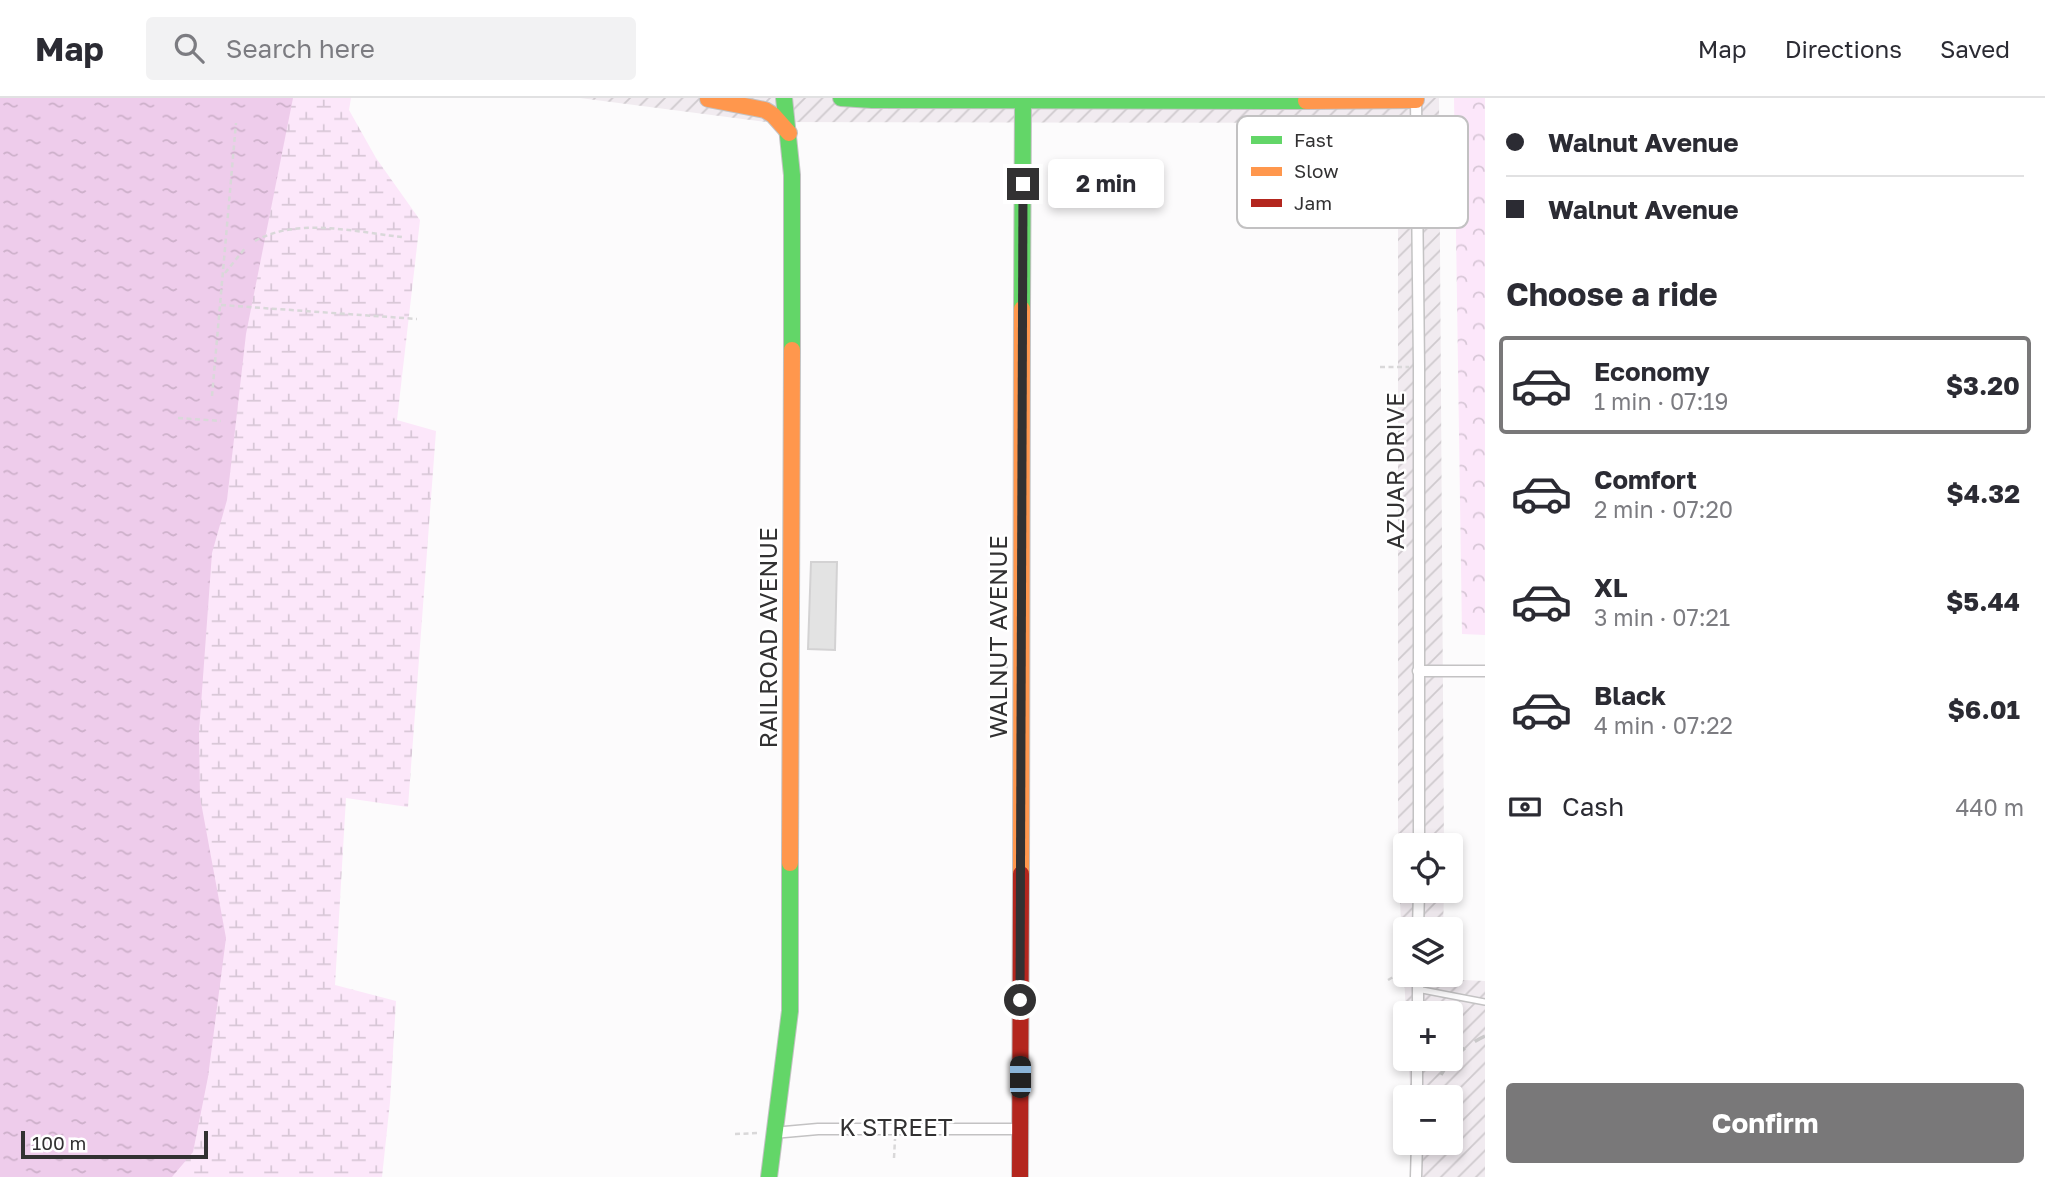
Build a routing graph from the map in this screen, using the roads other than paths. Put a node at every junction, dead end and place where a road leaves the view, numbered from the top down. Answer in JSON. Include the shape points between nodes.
{"nodes":[{"id":1,"x":738,"y":98,"type":"edge"},
{"id":2,"x":784,"y":98,"type":"edge"},
{"id":3,"x":841,"y":98,"type":"edge"},
{"id":4,"x":700,"y":99,"type":"edge"},
{"id":5,"x":1023,"y":99,"type":"edge"},
{"id":6,"x":1224,"y":99,"type":"edge"},
{"id":7,"x":1289,"y":99,"type":"edge"},
{"id":8,"x":1416,"y":99,"type":"edge"},
{"id":9,"x":790,"y":134,"type":"junction"},
{"id":10,"x":1417,"y":228,"type":"edge"},
{"id":11,"x":1418,"y":671,"type":"junction"},
{"id":12,"x":1485,"y":671,"type":"edge"},
{"id":13,"x":1419,"y":833,"type":"edge"},
{"id":14,"x":1418,"y":989,"type":"joint"},
{"id":15,"x":1418,"y":1001,"type":"edge"},
{"id":16,"x":1485,"y":1002,"type":"edge"},
{"id":17,"x":1027,"y":1128,"type":"junction"},
{"id":18,"x":773,"y":1133,"type":"junction"},
{"id":19,"x":1416,"y":1155,"type":"edge"},
{"id":20,"x":769,"y":1177,"type":"edge"},
{"id":21,"x":1020,"y":1177,"type":"edge"},
{"id":22,"x":1416,"y":1177,"type":"edge"}],
"edges":[{"from":1,"to":4,"type":"main road"},
{"from":2,"to":9,"type":"main road","name":"RAILROAD AVENUE"},
{"from":3,"to":5,"type":"main road"},
{"from":4,"to":9,"type":"main road","via":[[765,110]]},
{"from":5,"to":6,"type":"main road"},
{"from":5,"to":17,"type":"main road","name":"WALNUT AVENUE"},
{"from":6,"to":7,"type":"main road"},
{"from":7,"to":8,"type":"main road"},
{"from":9,"to":18,"type":"main road","name":"RAILROAD AVENUE","via":[[790,1011]]},
{"from":10,"to":11,"type":"street","name":"AZUAR DRIVE"},
{"from":11,"to":12,"type":"street"},
{"from":11,"to":13,"type":"street","name":"AZUAR DRIVE"},
{"from":14,"to":15,"type":"street"},
{"from":14,"to":16,"type":"lane"},
{"from":17,"to":18,"type":"street","name":"K STREET"},
{"from":17,"to":21,"type":"main road","name":"WALNUT AVENUE"},
{"from":18,"to":20,"type":"main road","name":"RAILROAD AVENUE"},
{"from":19,"to":22,"type":"street"}]}
